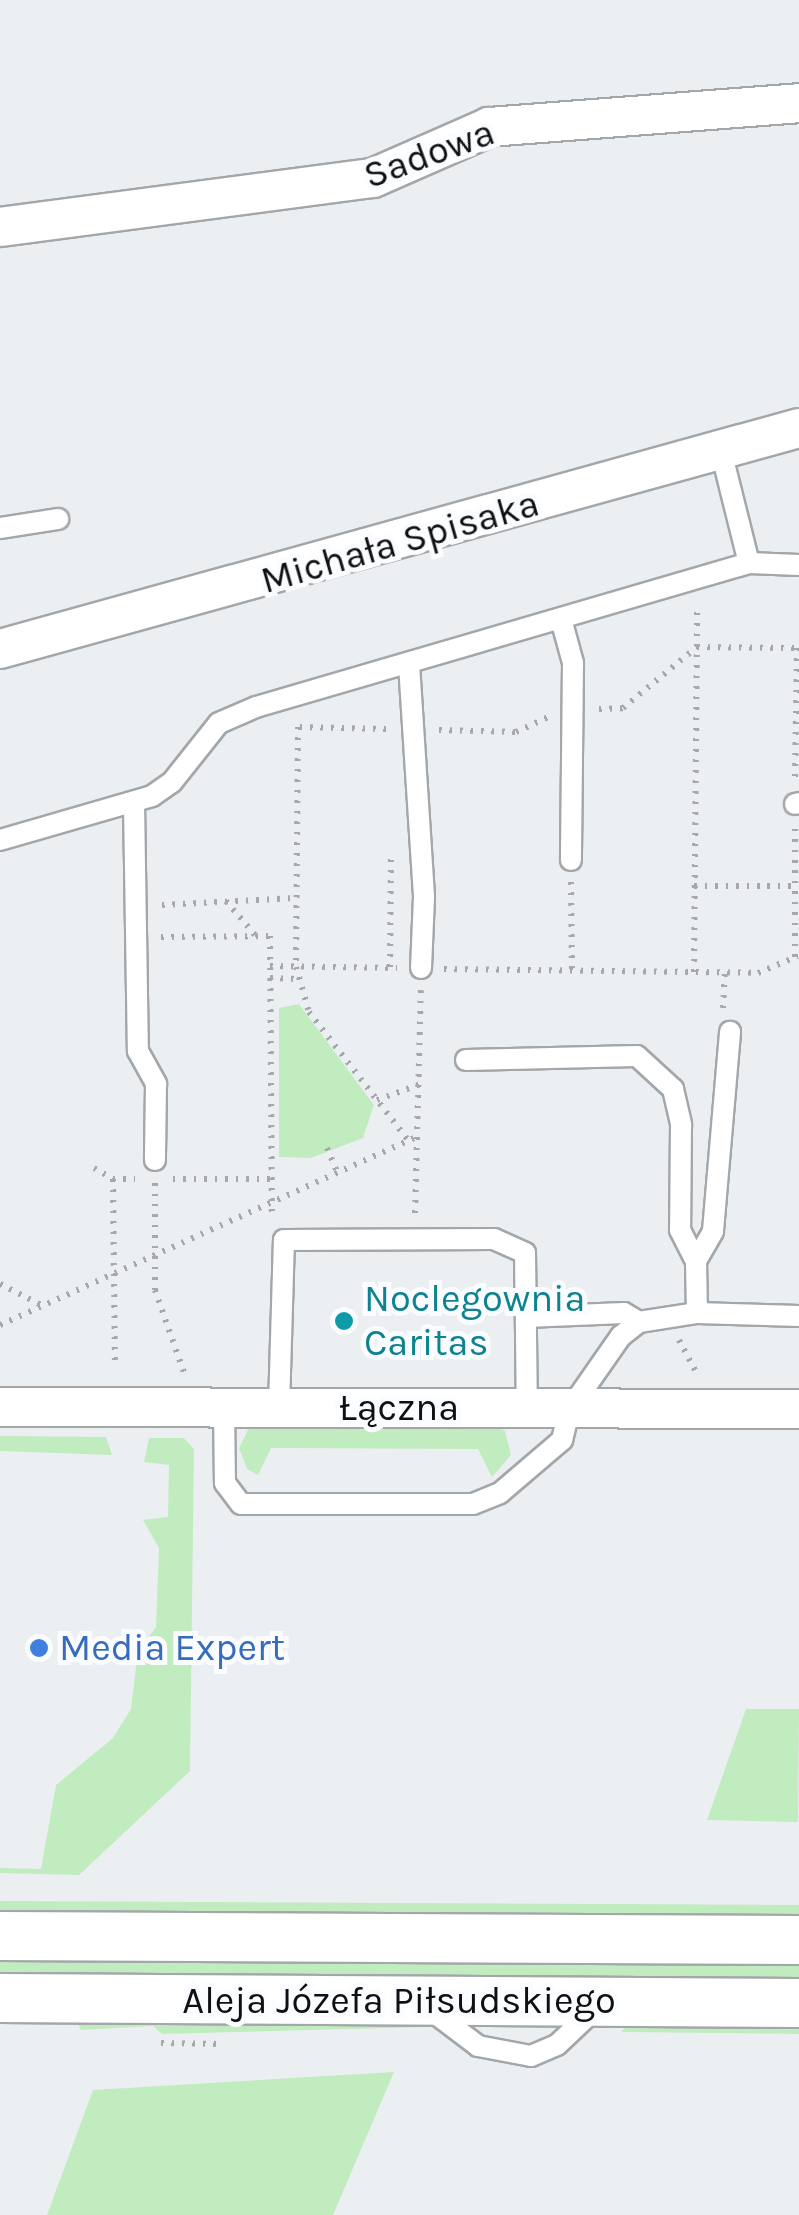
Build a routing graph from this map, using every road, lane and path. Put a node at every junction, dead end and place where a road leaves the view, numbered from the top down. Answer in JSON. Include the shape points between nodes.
{"nodes":[{"id":1,"x":799,"y":103,"type":"edge"},
{"id":2,"x":0,"y":227,"type":"edge"},
{"id":3,"x":799,"y":428,"type":"edge"},
{"id":4,"x":721,"y":451,"type":"junction"},
{"id":5,"x":58,"y":519,"type":"dead end"},
{"id":6,"x":0,"y":528,"type":"edge"},
{"id":7,"x":749,"y":563,"type":"junction"},
{"id":8,"x":799,"y":565,"type":"edge"},
{"id":9,"x":694,"y":580,"type":"junction"},
{"id":10,"x":561,"y":619,"type":"junction"},
{"id":11,"x":0,"y":649,"type":"edge"},
{"id":12,"x":409,"y":664,"type":"junction"},
{"id":13,"x":134,"y":803,"type":"junction"},
{"id":14,"x":0,"y":840,"type":"edge"},
{"id":15,"x":571,"y":860,"type":"joint"},
{"id":16,"x":694,"y":886,"type":"junction"},
{"id":17,"x":796,"y":886,"type":"dead end"},
{"id":18,"x":294,"y":898,"type":"dead end"},
{"id":19,"x":226,"y":901,"type":"junction"},
{"id":20,"x":136,"y":906,"type":"junction"},
{"id":21,"x":256,"y":936,"type":"junction"},
{"id":22,"x":136,"y":937,"type":"junction"},
{"id":23,"x":799,"y":956,"type":"edge"},
{"id":24,"x":270,"y":966,"type":"junction"},
{"id":25,"x":296,"y":967,"type":"junction"},
{"id":26,"x":422,"y":968,"type":"junction"},
{"id":27,"x":572,"y":971,"type":"junction"},
{"id":28,"x":694,"y":972,"type":"junction"},
{"id":29,"x":270,"y":978,"type":"junction"},
{"id":30,"x":298,"y":978,"type":"junction"},
{"id":31,"x":730,"y":1032,"type":"dead end"},
{"id":32,"x":466,"y":1060,"type":"dead end"},
{"id":33,"x":421,"y":1084,"type":"junction"},
{"id":34,"x":378,"y":1100,"type":"junction"},
{"id":35,"x":420,"y":1136,"type":"junction"},
{"id":36,"x":408,"y":1140,"type":"junction"},
{"id":37,"x":327,"y":1148,"type":"dead end"},
{"id":38,"x":94,"y":1168,"type":"dead end"},
{"id":39,"x":155,"y":1169,"type":"junction"},
{"id":40,"x":337,"y":1172,"type":"junction"},
{"id":41,"x":112,"y":1178,"type":"junction"},
{"id":42,"x":272,"y":1179,"type":"junction"},
{"id":43,"x":272,"y":1201,"type":"junction"},
{"id":44,"x":414,"y":1239,"type":"junction"},
{"id":45,"x":284,"y":1240,"type":"junction"},
{"id":46,"x":154,"y":1256,"type":"junction"},
{"id":47,"x":696,"y":1261,"type":"junction"},
{"id":48,"x":116,"y":1273,"type":"junction"},
{"id":49,"x":0,"y":1284,"type":"edge"},
{"id":50,"x":42,"y":1306,"type":"junction"},
{"id":51,"x":698,"y":1313,"type":"junction"},
{"id":52,"x":673,"y":1314,"type":"junction"},
{"id":53,"x":799,"y":1316,"type":"edge"},
{"id":54,"x":526,"y":1317,"type":"junction"},
{"id":55,"x":638,"y":1322,"type":"junction"},
{"id":56,"x":0,"y":1325,"type":"edge"},
{"id":57,"x":115,"y":1360,"type":"dead end"},
{"id":58,"x":0,"y":1406,"type":"edge"},
{"id":59,"x":205,"y":1406,"type":"junction"},
{"id":60,"x":279,"y":1406,"type":"junction"},
{"id":61,"x":526,"y":1408,"type":"junction"},
{"id":62,"x":703,"y":1408,"type":"junction"},
{"id":63,"x":570,"y":1409,"type":"junction"},
{"id":64,"x":799,"y":1409,"type":"edge"},
{"id":65,"x":0,"y":1936,"type":"edge"},
{"id":66,"x":799,"y":1940,"type":"edge"},
{"id":67,"x":0,"y":1998,"type":"edge"},
{"id":68,"x":799,"y":2003,"type":"edge"}],
"edges":[{"from":1,"to":2,"type":"street","name":"Sadowa","via":[[489,127],[373,178]]},
{"from":3,"to":4,"type":"street","name":"Michała Spisaka"},
{"from":4,"to":7,"type":"lane"},
{"from":4,"to":11,"type":"street","name":"Michała Spisaka"},
{"from":5,"to":6,"type":"lane"},
{"from":7,"to":8,"type":"lane"},
{"from":7,"to":9,"type":"lane"},
{"from":9,"to":10,"type":"lane"},
{"from":9,"to":16,"type":"path"},
{"from":10,"to":12,"type":"lane"},
{"from":10,"to":15,"type":"lane","via":[[574,663]]},
{"from":12,"to":13,"type":"lane","via":[[235,714],[204,737],[172,782]]},
{"from":12,"to":26,"type":"lane"},
{"from":13,"to":14,"type":"lane"},
{"from":13,"to":20,"type":"lane"},
{"from":15,"to":27,"type":"path"},
{"from":16,"to":17,"type":"path"},
{"from":16,"to":28,"type":"path"},
{"from":18,"to":19,"type":"path"},
{"from":19,"to":20,"type":"path"},
{"from":19,"to":21,"type":"path"},
{"from":20,"to":22,"type":"lane"},
{"from":21,"to":22,"type":"path"},
{"from":21,"to":24,"type":"path","via":[[270,936]]},
{"from":22,"to":39,"type":"lane","via":[[138,1051],[156,1084]]},
{"from":23,"to":28,"type":"path","via":[[763,972]]},
{"from":24,"to":25,"type":"path"},
{"from":24,"to":29,"type":"path"},
{"from":25,"to":26,"type":"path"},
{"from":25,"to":30,"type":"path"},
{"from":26,"to":27,"type":"path"},
{"from":26,"to":33,"type":"path"},
{"from":27,"to":28,"type":"path"},
{"from":29,"to":30,"type":"path"},
{"from":29,"to":42,"type":"path"},
{"from":30,"to":34,"type":"path","via":[[309,1012]]},
{"from":31,"to":47,"type":"lane","via":[[714,1231]]},
{"from":32,"to":47,"type":"lane","via":[[637,1056],[673,1089],[681,1125],[680,1230]]},
{"from":33,"to":34,"type":"path"},
{"from":33,"to":35,"type":"path"},
{"from":34,"to":36,"type":"path"},
{"from":35,"to":36,"type":"path"},
{"from":35,"to":44,"type":"path"},
{"from":36,"to":40,"type":"path"},
{"from":37,"to":40,"type":"path"},
{"from":38,"to":41,"type":"path"},
{"from":39,"to":41,"type":"path"},
{"from":39,"to":42,"type":"path"},
{"from":39,"to":46,"type":"path"},
{"from":40,"to":43,"type":"path"},
{"from":41,"to":48,"type":"path"},
{"from":42,"to":43,"type":"path"},
{"from":43,"to":45,"type":"path","via":[[272,1231]]},
{"from":43,"to":46,"type":"path"},
{"from":44,"to":45,"type":"lane"},
{"from":44,"to":54,"type":"lane","via":[[494,1239],[525,1253]]},
{"from":45,"to":60,"type":"lane"},
{"from":46,"to":48,"type":"path"},
{"from":46,"to":59,"type":"path","via":[[158,1302],[186,1380]]},
{"from":47,"to":51,"type":"lane"},
{"from":48,"to":50,"type":"path"},
{"from":48,"to":57,"type":"path"},
{"from":49,"to":50,"type":"path"},
{"from":50,"to":56,"type":"path"},
{"from":51,"to":52,"type":"lane"},
{"from":51,"to":53,"type":"lane"},
{"from":52,"to":55,"type":"lane"},
{"from":52,"to":62,"type":"path","via":[[702,1382]]},
{"from":54,"to":55,"type":"lane","via":[[624,1313]]},
{"from":54,"to":61,"type":"lane"},
{"from":55,"to":63,"type":"lane","via":[[600,1362]]},
{"from":58,"to":59,"type":"street","name":"Łączna"},
{"from":59,"to":60,"type":"street","name":"Łączna"},
{"from":59,"to":63,"type":"lane","via":[[225,1483],[241,1504],[473,1504],[500,1493],[562,1440]]},
{"from":60,"to":61,"type":"street","name":"Łączna"},
{"from":61,"to":63,"type":"street","name":"Łączna"},
{"from":62,"to":63,"type":"street","name":"Łączna"},
{"from":62,"to":64,"type":"street","name":"Łączna"},
{"from":65,"to":66,"type":"street","name":"Aleja Józefa Piłsudskiego"},
{"from":67,"to":68,"type":"street","name":"Aleja Józefa Piłsudskiego"}]}
